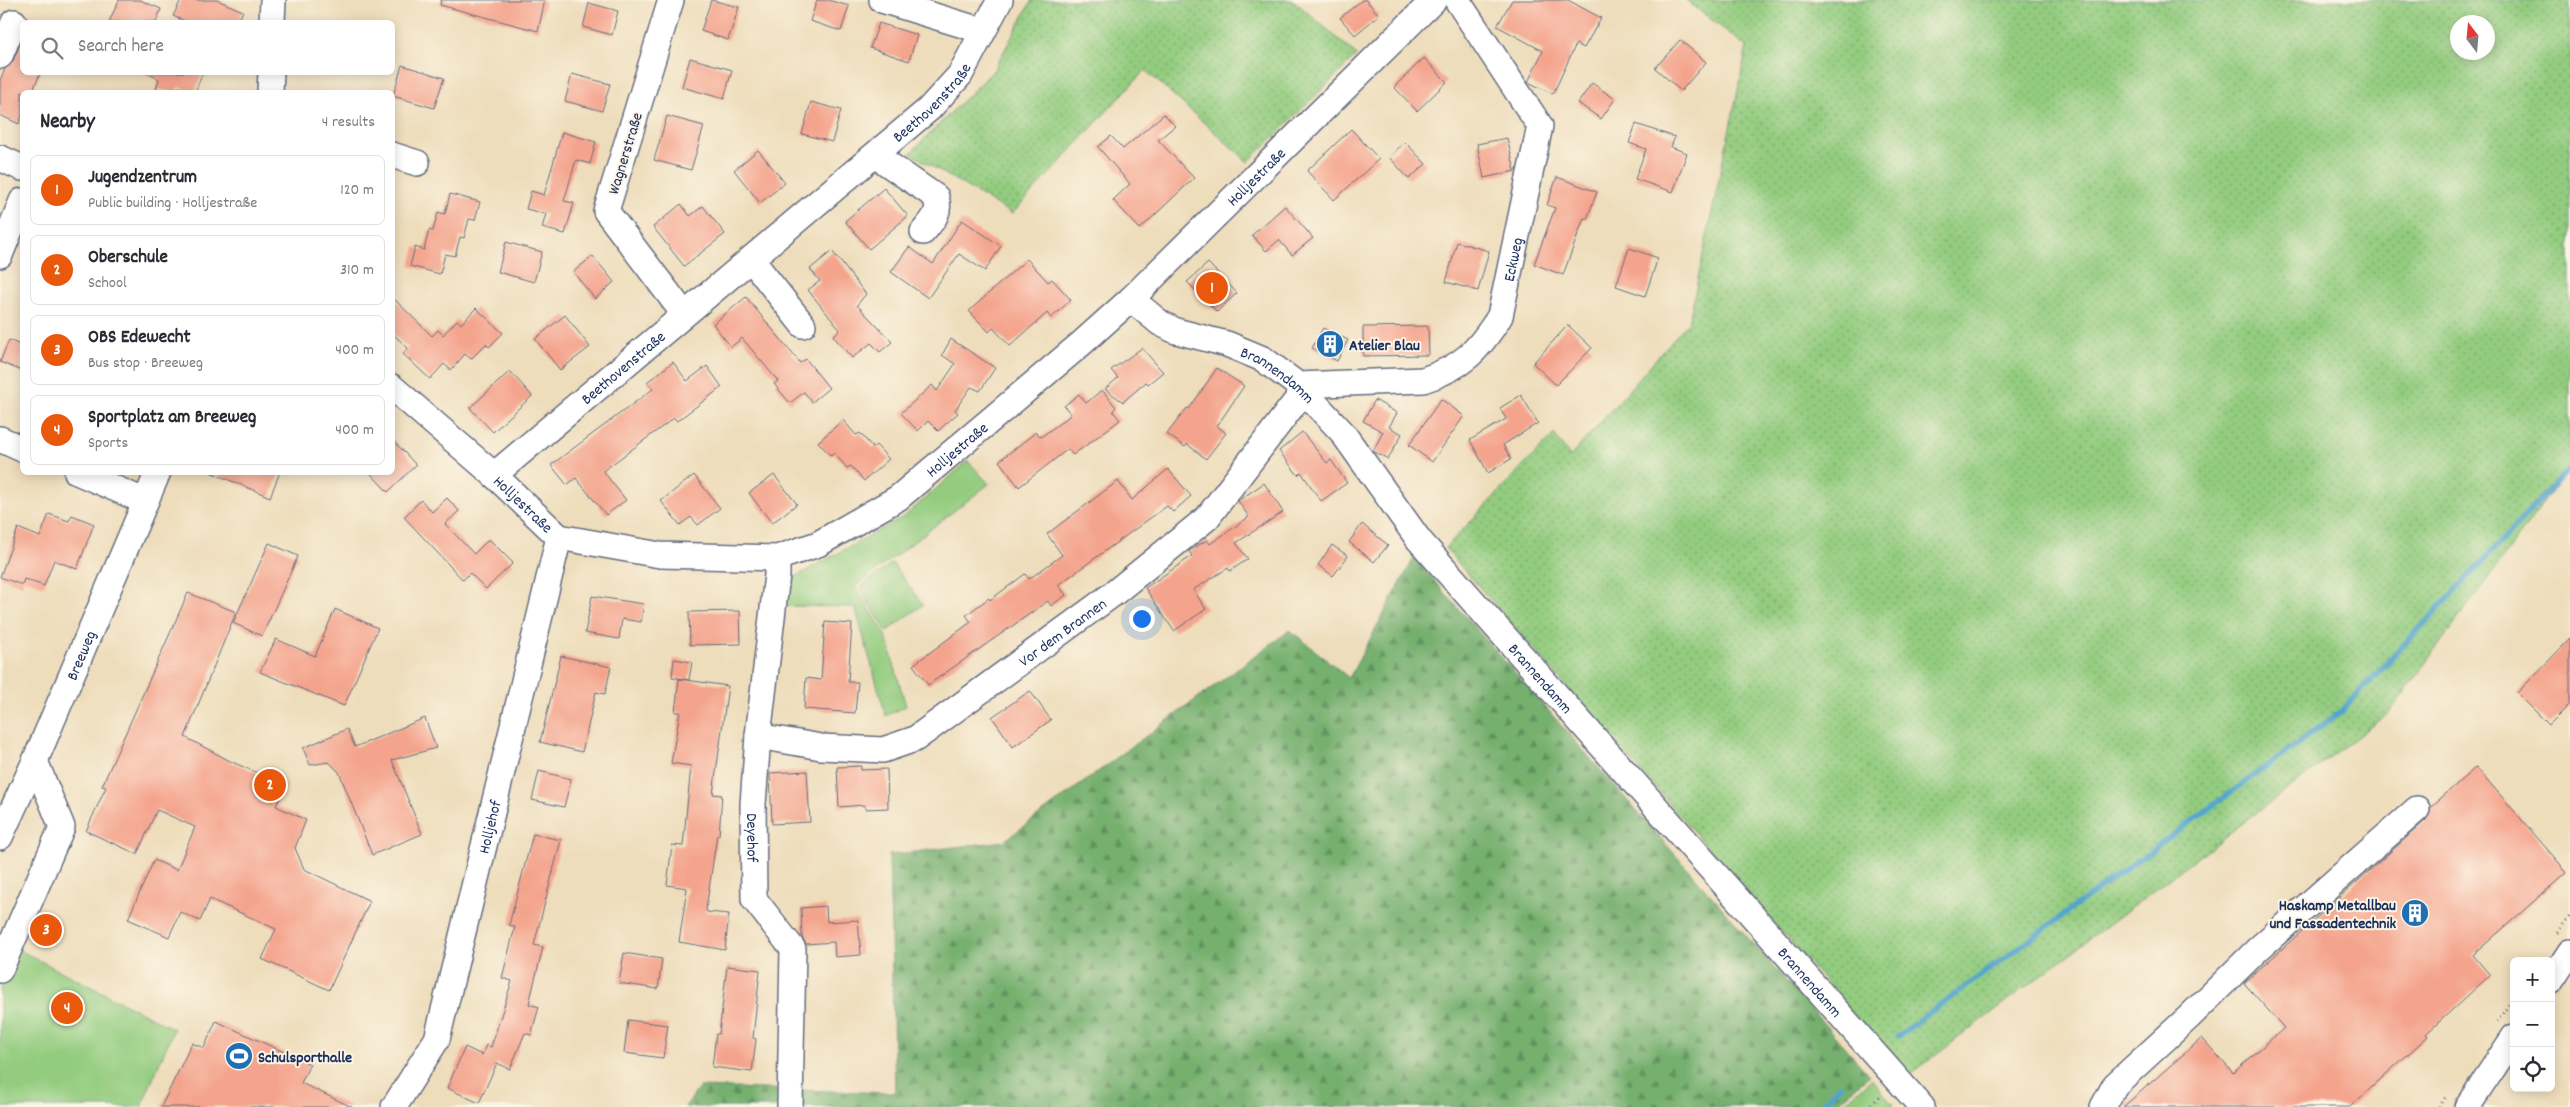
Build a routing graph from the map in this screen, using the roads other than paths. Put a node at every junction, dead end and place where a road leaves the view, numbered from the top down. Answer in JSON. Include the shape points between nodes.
{"nodes":[{"id":1,"x":273,"y":0,"type":"edge"},
{"id":2,"x":671,"y":0,"type":"edge"},
{"id":3,"x":882,"y":0,"type":"edge"},
{"id":4,"x":1000,"y":0,"type":"edge"},
{"id":5,"x":1434,"y":0,"type":"edge"},
{"id":6,"x":1457,"y":0,"type":"edge"},
{"id":7,"x":272,"y":20,"type":"edge"},
{"id":8,"x":14,"y":22,"type":"dead end"},
{"id":9,"x":983,"y":31,"type":"junction"},
{"id":10,"x":0,"y":56,"type":"edge"},
{"id":11,"x":271,"y":75,"type":"edge"},
{"id":12,"x":270,"y":90,"type":"edge"},
{"id":13,"x":875,"y":155,"type":"junction"},
{"id":14,"x":395,"y":156,"type":"edge"},
{"id":15,"x":0,"y":158,"type":"edge"},
{"id":16,"x":417,"y":163,"type":"dead end"},
{"id":17,"x":20,"y":167,"type":"edge"},
{"id":18,"x":20,"y":206,"type":"edge"},
{"id":19,"x":923,"y":232,"type":"dead end"},
{"id":20,"x":0,"y":255,"type":"edge"},
{"id":21,"x":751,"y":259,"type":"junction"},
{"id":22,"x":1131,"y":299,"type":"junction"},
{"id":23,"x":684,"y":314,"type":"junction"},
{"id":24,"x":803,"y":325,"type":"dead end"},
{"id":25,"x":1300,"y":389,"type":"junction"},
{"id":26,"x":395,"y":390,"type":"edge"},
{"id":27,"x":0,"y":439,"type":"edge"},
{"id":28,"x":20,"y":448,"type":"edge"},
{"id":29,"x":494,"y":474,"type":"junction"},
{"id":30,"x":84,"y":475,"type":"edge"},
{"id":31,"x":157,"y":475,"type":"edge"},
{"id":32,"x":144,"y":501,"type":"junction"},
{"id":33,"x":559,"y":537,"type":"junction"},
{"id":34,"x":777,"y":558,"type":"junction"},
{"id":35,"x":758,"y":736,"type":"junction"},
{"id":36,"x":35,"y":761,"type":"junction"},
{"id":37,"x":2417,"y":809,"type":"dead end"},
{"id":38,"x":0,"y":837,"type":"edge"},
{"id":39,"x":2570,"y":952,"type":"edge"},
{"id":40,"x":0,"y":970,"type":"edge"},
{"id":41,"x":2555,"y":975,"type":"edge"},
{"id":42,"x":2510,"y":1043,"type":"edge"},
{"id":43,"x":394,"y":1107,"type":"edge"},
{"id":44,"x":790,"y":1107,"type":"edge"},
{"id":45,"x":1922,"y":1107,"type":"edge"},
{"id":46,"x":2103,"y":1107,"type":"edge"},
{"id":47,"x":2467,"y":1107,"type":"edge"}],
"edges":[{"from":1,"to":7,"type":"street"},
{"from":2,"to":23,"type":"street","name":"Wagnerstraße","via":[[606,211]]},
{"from":3,"to":9,"type":"street"},
{"from":4,"to":9,"type":"street","name":"Beethovenstraße"},
{"from":5,"to":22,"type":"street","name":"Holljestraße"},
{"from":6,"to":25,"type":"street","name":"Eckweg","via":[[1540,126],[1500,316],[1468,359],[1442,374],[1423,380]]},
{"from":8,"to":10,"type":"street"},
{"from":9,"to":13,"type":"street","name":"Beethovenstraße","via":[[960,75],[929,109]]},
{"from":11,"to":12,"type":"street"},
{"from":13,"to":19,"type":"street","via":[[936,197],[937,214]]},
{"from":13,"to":21,"type":"street","name":"Beethovenstraße"},
{"from":14,"to":16,"type":"street"},
{"from":15,"to":17,"type":"street"},
{"from":18,"to":20,"type":"street"},
{"from":21,"to":23,"type":"street","name":"Beethovenstraße"},
{"from":21,"to":24,"type":"street"},
{"from":22,"to":25,"type":"street","name":"Brannendamm","via":[[1160,323],[1176,331],[1227,344],[1263,359]]},
{"from":22,"to":34,"type":"street","name":"Holljestraße","via":[[898,498],[818,544]]},
{"from":23,"to":29,"type":"street","name":"Beethovenstraße"},
{"from":25,"to":35,"type":"street","name":"Vor dem Brannen","via":[[1207,518],[1113,594],[915,739],[883,750],[821,747]]},
{"from":25,"to":45,"type":"street","name":"Brannendamm","via":[[1342,432],[1419,540]]},
{"from":26,"to":29,"type":"street","name":"Holljestraße"},
{"from":27,"to":28,"type":"street"},
{"from":29,"to":33,"type":"street","name":"Holljestraße"},
{"from":30,"to":32,"type":"street"},
{"from":31,"to":32,"type":"street","name":"Breeweg"},
{"from":32,"to":36,"type":"street","name":"Breeweg"},
{"from":33,"to":34,"type":"street","name":"Holljestraße","via":[[660,555]]},
{"from":33,"to":43,"type":"street","name":"Holljehof","via":[[437,1039]]},
{"from":34,"to":35,"type":"street","name":"Deyehof"},
{"from":35,"to":44,"type":"street","name":"Deyehof","via":[[753,804],[754,900],[793,949]]},
{"from":36,"to":38,"type":"street","name":"Breeweg"},
{"from":36,"to":40,"type":"street","via":[[62,827]]},
{"from":37,"to":46,"type":"street","via":[[2258,949],[2115,1085]]},
{"from":39,"to":41,"type":"street"},
{"from":42,"to":47,"type":"street"}]}
